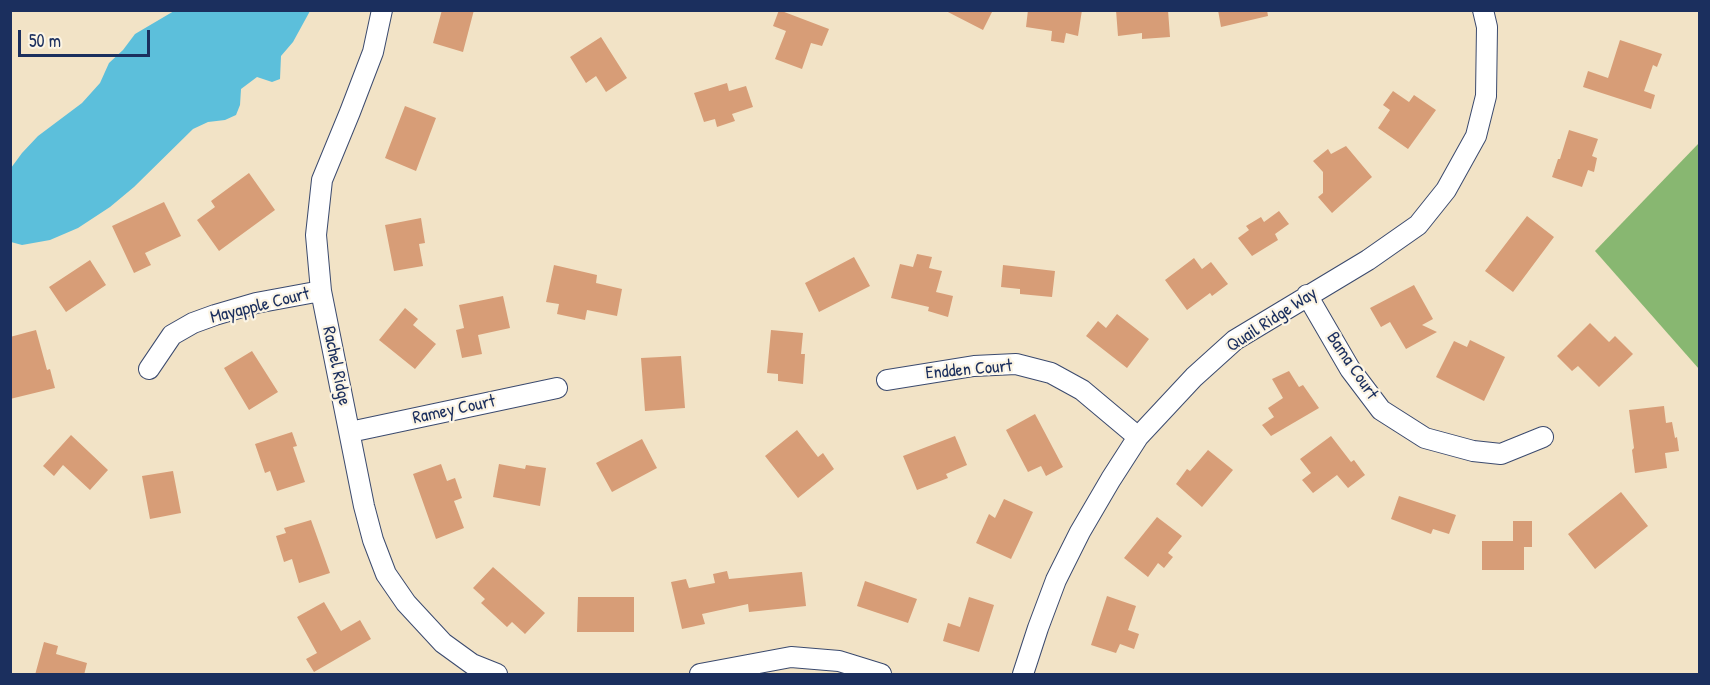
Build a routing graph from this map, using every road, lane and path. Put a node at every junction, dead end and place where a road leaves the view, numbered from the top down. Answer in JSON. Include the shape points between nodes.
{"nodes":[{"id":1,"x":382,"y":10,"type":"edge"},
{"id":2,"x":1483,"y":10,"type":"edge"},
{"id":3,"x":321,"y":291,"type":"junction"},
{"id":4,"x":1307,"y":295,"type":"junction"},
{"id":5,"x":149,"y":369,"type":"dead end"},
{"id":6,"x":887,"y":380,"type":"dead end"},
{"id":7,"x":557,"y":388,"type":"dead end"},
{"id":8,"x":350,"y":432,"type":"junction"},
{"id":9,"x":1138,"y":437,"type":"junction"},
{"id":10,"x":1543,"y":437,"type":"dead end"},
{"id":11,"x":497,"y":675,"type":"edge"},
{"id":12,"x":700,"y":675,"type":"edge"},
{"id":13,"x":881,"y":675,"type":"edge"},
{"id":14,"x":1023,"y":675,"type":"edge"}],
"edges":[{"from":1,"to":3,"type":"street","name":"Rachel Ridge","via":[[373,52],[322,180],[316,235]]},
{"from":2,"to":4,"type":"street","name":"Quail Ridge Way","via":[[1487,27],[1486,96],[1476,136],[1446,190],[1418,225]]},
{"from":3,"to":5,"type":"street","name":"Mayapple Court","via":[[256,303],[193,323],[172,335]]},
{"from":3,"to":8,"type":"street","name":"Rachel Ridge"},
{"from":4,"to":9,"type":"street","name":"Quail Ridge Way","via":[[1235,340]]},
{"from":4,"to":10,"type":"street","name":"Bama Court","via":[[1350,369],[1381,410],[1425,438],[1501,454]]},
{"from":6,"to":9,"type":"street","name":"Endden Court","via":[[974,366],[1016,364],[1051,373],[1083,390]]},
{"from":7,"to":8,"type":"street","name":"Ramey Court"},
{"from":8,"to":11,"type":"street","name":"Rachel Ridge","via":[[364,506],[386,574],[406,603],[443,643],[472,664]]},
{"from":9,"to":14,"type":"street","name":"Quail Ridge Way","via":[[1080,532],[1056,580]]},
{"from":12,"to":13,"type":"street","via":[[791,657],[839,661]]}]}
